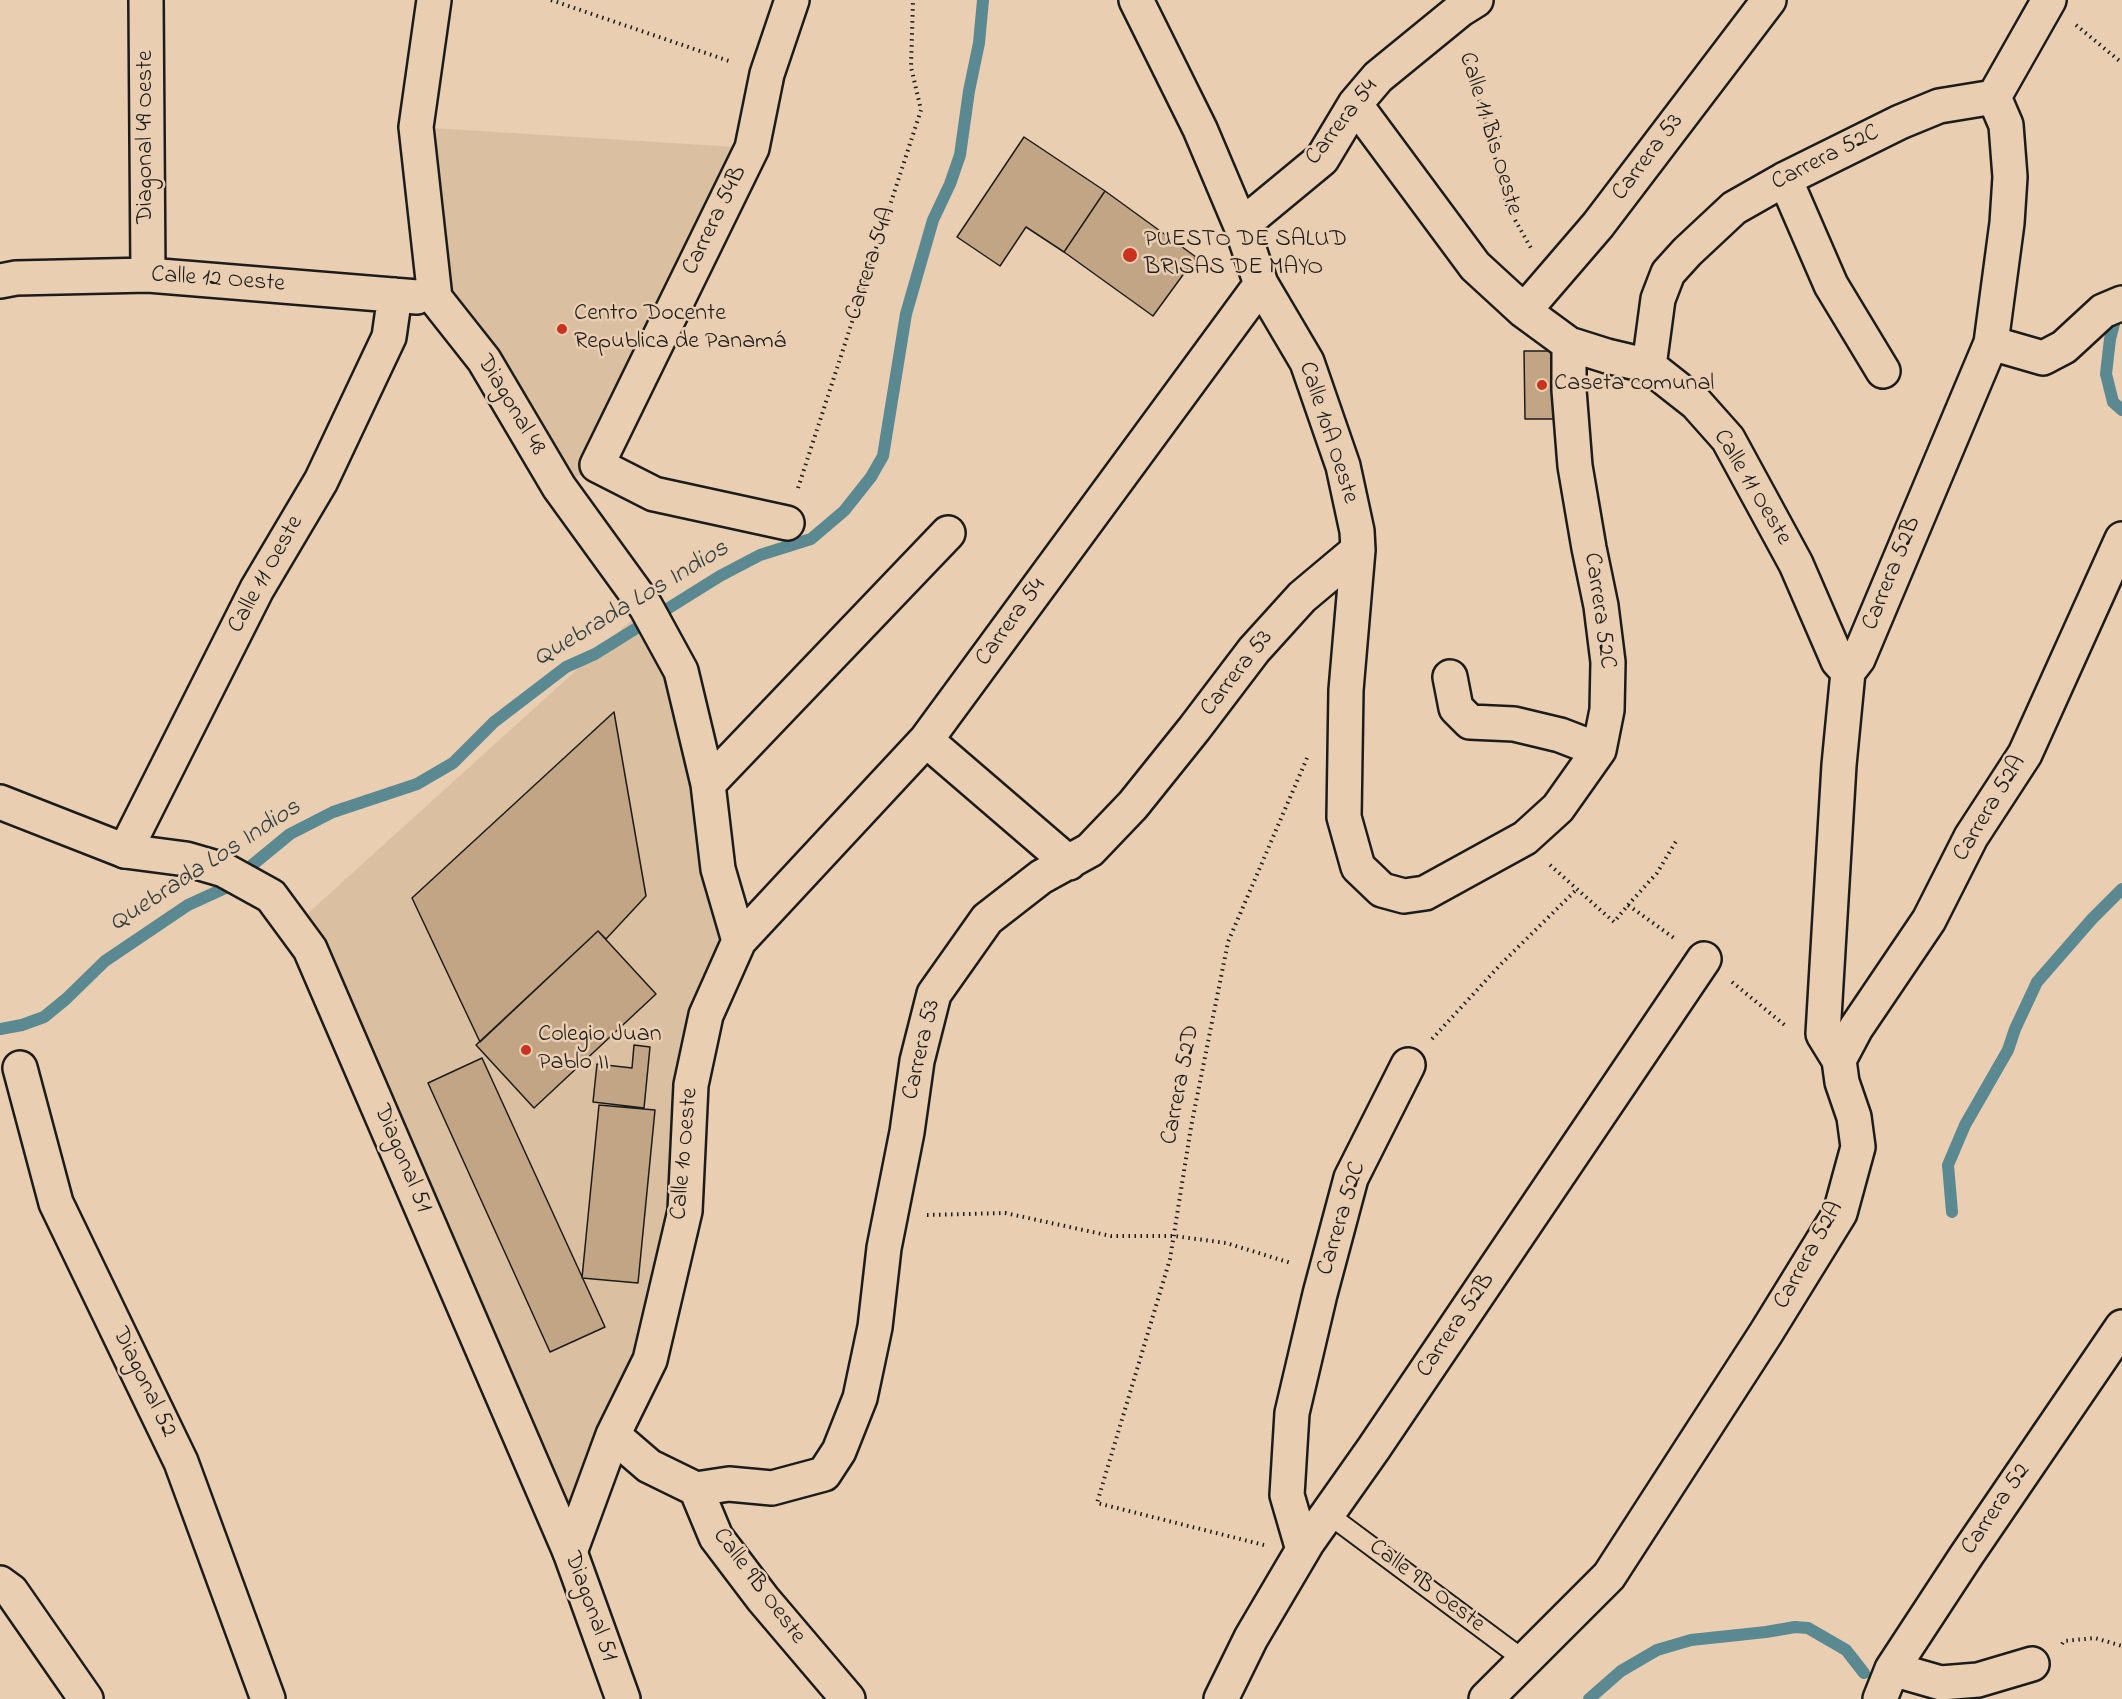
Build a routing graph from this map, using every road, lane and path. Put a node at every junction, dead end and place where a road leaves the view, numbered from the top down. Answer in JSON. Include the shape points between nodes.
{"nodes":[{"id":1,"x":146,"y":0,"type":"edge"},
{"id":2,"x":434,"y":0,"type":"edge"},
{"id":3,"x":550,"y":0,"type":"edge"},
{"id":4,"x":792,"y":0,"type":"edge"},
{"id":5,"x":913,"y":0,"type":"edge"},
{"id":6,"x":1136,"y":0,"type":"edge"},
{"id":7,"x":1759,"y":4,"type":"edge"},
{"id":8,"x":1461,"y":7,"type":"edge"},
{"id":9,"x":2059,"y":9,"type":"edge"},
{"id":10,"x":2122,"y":63,"type":"edge"},
{"id":11,"x":767,"y":74,"type":"junction"},
{"id":12,"x":1994,"y":97,"type":"junction"},
{"id":13,"x":1355,"y":104,"type":"junction"},
{"id":14,"x":1785,"y":178,"type":"junction"},
{"id":15,"x":1241,"y":226,"type":"junction"},
{"id":16,"x":148,"y":275,"type":"junction"},
{"id":17,"x":1549,"y":280,"type":"junction"},
{"id":18,"x":0,"y":281,"type":"edge"},
{"id":19,"x":1261,"y":284,"type":"junction"},
{"id":20,"x":395,"y":295,"type":"junction"},
{"id":21,"x":435,"y":298,"type":"junction"},
{"id":22,"x":2122,"y":303,"type":"edge"},
{"id":23,"x":1524,"y":310,"type":"junction"},
{"id":24,"x":1991,"y":343,"type":"junction"},
{"id":25,"x":1569,"y":344,"type":"junction"},
{"id":26,"x":1649,"y":366,"type":"junction"},
{"id":27,"x":1883,"y":371,"type":"dead end"},
{"id":28,"x":597,"y":465,"type":"junction"},
{"id":29,"x":559,"y":487,"type":"junction"},
{"id":30,"x":787,"y":523,"type":"joint"},
{"id":31,"x":948,"y":533,"type":"dead end"},
{"id":32,"x":2122,"y":539,"type":"edge"},
{"id":33,"x":1358,"y":550,"type":"junction"},
{"id":34,"x":1848,"y":672,"type":"junction"},
{"id":35,"x":1450,"y":676,"type":"dead end"},
{"id":36,"x":926,"y":740,"type":"junction"},
{"id":37,"x":1599,"y":750,"type":"junction"},
{"id":38,"x":1308,"y":756,"type":"dead end"},
{"id":39,"x":708,"y":784,"type":"junction"},
{"id":40,"x":0,"y":802,"type":"edge"},
{"id":41,"x":1678,"y":838,"type":"dead end"},
{"id":42,"x":125,"y":851,"type":"junction"},
{"id":43,"x":1069,"y":863,"type":"junction"},
{"id":44,"x":1577,"y":889,"type":"dead end"},
{"id":45,"x":1382,"y":890,"type":"joint"},
{"id":46,"x":1628,"y":905,"type":"dead end"},
{"id":47,"x":739,"y":941,"type":"junction"},
{"id":48,"x":1704,"y":959,"type":"dead end"},
{"id":49,"x":1839,"y":1060,"type":"junction"},
{"id":50,"x":1408,"y":1065,"type":"joint"},
{"id":51,"x":20,"y":1068,"type":"dead end"},
{"id":52,"x":890,"y":1215,"type":"junction"},
{"id":53,"x":1174,"y":1236,"type":"junction"},
{"id":54,"x":1326,"y":1273,"type":"junction"},
{"id":55,"x":2122,"y":1327,"type":"edge"},
{"id":56,"x":613,"y":1435,"type":"junction"},
{"id":57,"x":696,"y":1489,"type":"junction"},
{"id":58,"x":1328,"y":1514,"type":"junction"},
{"id":59,"x":1303,"y":1550,"type":"junction"},
{"id":60,"x":570,"y":1552,"type":"junction"},
{"id":61,"x":0,"y":1583,"type":"edge"},
{"id":62,"x":2122,"y":1646,"type":"edge"},
{"id":63,"x":1524,"y":1660,"type":"junction"},
{"id":64,"x":2032,"y":1664,"type":"joint"},
{"id":65,"x":1892,"y":1669,"type":"junction"},
{"id":66,"x":618,"y":1698,"type":"edge"},
{"id":67,"x":86,"y":1699,"type":"edge"},
{"id":68,"x":268,"y":1699,"type":"edge"},
{"id":69,"x":848,"y":1699,"type":"edge"},
{"id":70,"x":1221,"y":1699,"type":"edge"},
{"id":71,"x":1486,"y":1699,"type":"edge"},
{"id":72,"x":1880,"y":1699,"type":"edge"}],
"edges":[{"from":1,"to":16,"type":"street","name":"Diagonal 49 Oeste"},
{"from":2,"to":21,"type":"street","via":[[416,127]]},
{"from":3,"to":11,"type":"path"},
{"from":4,"to":11,"type":"street","name":"Carrera 54B"},
{"from":5,"to":30,"type":"path","name":"Carrera 54A","via":[[911,67],[921,110]]},
{"from":6,"to":15,"type":"street","name":"Calle 10A Oeste","via":[[1200,129]]},
{"from":7,"to":17,"type":"street","name":"Carrera 53","via":[[1598,225]]},
{"from":8,"to":13,"type":"street","name":"Carrera 54","via":[[1378,77]]},
{"from":8,"to":17,"type":"path","name":"Calle 11 Bis Oeste","via":[[1507,206]]},
{"from":9,"to":10,"type":"path"},
{"from":9,"to":12,"type":"street"},
{"from":11,"to":28,"type":"street","name":"Carrera 54B","via":[[752,148]]},
{"from":12,"to":14,"type":"street","name":"Carrera 52C","via":[[1939,106]]},
{"from":12,"to":24,"type":"street","name":"Carrera 52B","via":[[2006,125],[2010,177]]},
{"from":13,"to":15,"type":"street","name":"Carrera 54","via":[[1322,159]]},
{"from":13,"to":23,"type":"street","name":"Calle 11 Oeste","via":[[1475,266]]},
{"from":14,"to":26,"type":"street","name":"Carrera 52C","via":[[1734,208],[1668,273],[1658,299]]},
{"from":14,"to":27,"type":"street","via":[[1831,285]]},
{"from":15,"to":19,"type":"street","name":"Calle 10A Oeste"},
{"from":16,"to":18,"type":"street","name":"Calle 12 Oeste"},
{"from":16,"to":20,"type":"street","name":"Calle 12 Oeste"},
{"from":17,"to":23,"type":"street","name":"Carrera 53"},
{"from":19,"to":33,"type":"street","name":"Calle 10A Oeste","via":[[1307,362],[1343,466]]},
{"from":19,"to":36,"type":"street","name":"Carrera 54"},
{"from":20,"to":21,"type":"street","name":"Calle 12 Oeste"},
{"from":20,"to":42,"type":"street","name":"Calle 11 Oeste","via":[[389,337],[326,471],[257,589]]},
{"from":21,"to":29,"type":"street","name":"Diagonal 48","via":[[484,360]]},
{"from":22,"to":24,"type":"street","via":[[2103,311],[2064,347],[2043,358]]},
{"from":23,"to":25,"type":"street","name":"Calle 11 Oeste"},
{"from":24,"to":34,"type":"street","name":"Carrera 52B","via":[[1858,660]]},
{"from":25,"to":26,"type":"street","name":"Calle 11 Oeste"},
{"from":25,"to":37,"type":"street","name":"Carrera 52C","via":[[1575,466],[1608,662]]},
{"from":26,"to":34,"type":"street","name":"Calle 11 Oeste","via":[[1696,403],[1728,439],[1796,564],[1838,661]]},
{"from":28,"to":29,"type":"street"},
{"from":28,"to":30,"type":"street","via":[[654,494]]},
{"from":29,"to":39,"type":"street","name":"Diagonal 48","via":[[646,608],[681,671]]},
{"from":31,"to":39,"type":"street"},
{"from":32,"to":49,"type":"street","name":"Carrera 52A","via":[[2025,754],[1971,837],[1929,920],[1856,1028]]},
{"from":33,"to":43,"type":"street","name":"Carrera 53","via":[[1302,597],[1262,641],[1133,805],[1090,850]]},
{"from":33,"to":45,"type":"street","name":"Calle 10A Oeste","via":[[1346,690],[1344,817],[1358,867]]},
{"from":34,"to":49,"type":"street","name":"Carrera 52B","via":[[1823,1034]]},
{"from":35,"to":37,"type":"street","via":[[1456,708],[1470,722],[1514,724]]},
{"from":36,"to":43,"type":"street"},
{"from":36,"to":47,"type":"street","name":"Carrera 54"},
{"from":37,"to":45,"type":"street","name":"Carrera 52C","via":[[1558,808],[1525,838],[1425,892],[1404,896]]},
{"from":38,"to":53,"type":"path","name":"Carrera 52D","via":[[1228,942]]},
{"from":39,"to":47,"type":"street","via":[[718,870]]},
{"from":40,"to":42,"type":"street","name":"Diagonal 51"},
{"from":41,"to":46,"type":"path","via":[[1657,873]]},
{"from":42,"to":60,"type":"street","name":"Diagonal 51","via":[[186,859],[224,870],[271,896],[310,949]]},
{"from":43,"to":52,"type":"street","name":"Carrera 53","via":[[1041,877],[987,919],[934,994],[917,1061]]},
{"from":44,"to":50,"type":"path"},
{"from":47,"to":56,"type":"street","name":"Calle 10 Oeste","via":[[706,1016],[691,1085],[685,1211],[650,1360]]},
{"from":48,"to":58,"type":"street","name":"Carrera 52B"},
{"from":49,"to":63,"type":"street","name":"Carrera 52A","via":[[1858,1147],[1839,1213],[1610,1576]]},
{"from":50,"to":54,"type":"street","name":"Carrera 52C","via":[[1352,1178]]},
{"from":51,"to":68,"type":"street","name":"Diagonal 52","via":[[57,1203],[181,1462]]},
{"from":52,"to":53,"type":"path","via":[[1005,1214],[1111,1236]]},
{"from":52,"to":57,"type":"street","name":"Carrera 53","via":[[875,1327],[860,1398],[839,1450],[824,1474],[772,1488],[729,1484]]},
{"from":53,"to":54,"type":"path","via":[[1226,1243]]},
{"from":53,"to":59,"type":"path","name":"Carrera 52D","via":[[1097,1503],[1261,1544]]},
{"from":54,"to":59,"type":"street","name":"Carrera 52C","via":[[1292,1413],[1287,1495]]},
{"from":55,"to":65,"type":"street","name":"Carrera 52"},
{"from":56,"to":57,"type":"street","via":[[649,1466]]},
{"from":56,"to":60,"type":"street","name":"Calle 10 Oeste"},
{"from":57,"to":69,"type":"street","name":"Calle 9B Oeste","via":[[716,1537]]},
{"from":58,"to":59,"type":"street","name":"Carrera 52B"},
{"from":58,"to":63,"type":"lane","name":"Calle 9B Oeste"},
{"from":59,"to":70,"type":"street","name":"Carrera 52B","via":[[1251,1638]]},
{"from":60,"to":66,"type":"street","name":"Diagonal 51"},
{"from":61,"to":67,"type":"street","via":[[11,1591]]},
{"from":62,"to":64,"type":"path","via":[[2095,1638],[2064,1641],[2050,1657]]},
{"from":63,"to":71,"type":"street","name":"Carrera 52A"},
{"from":64,"to":65,"type":"street","via":[[1978,1680],[1941,1683]]},
{"from":65,"to":72,"type":"street","name":"Carrera 52"}]}
